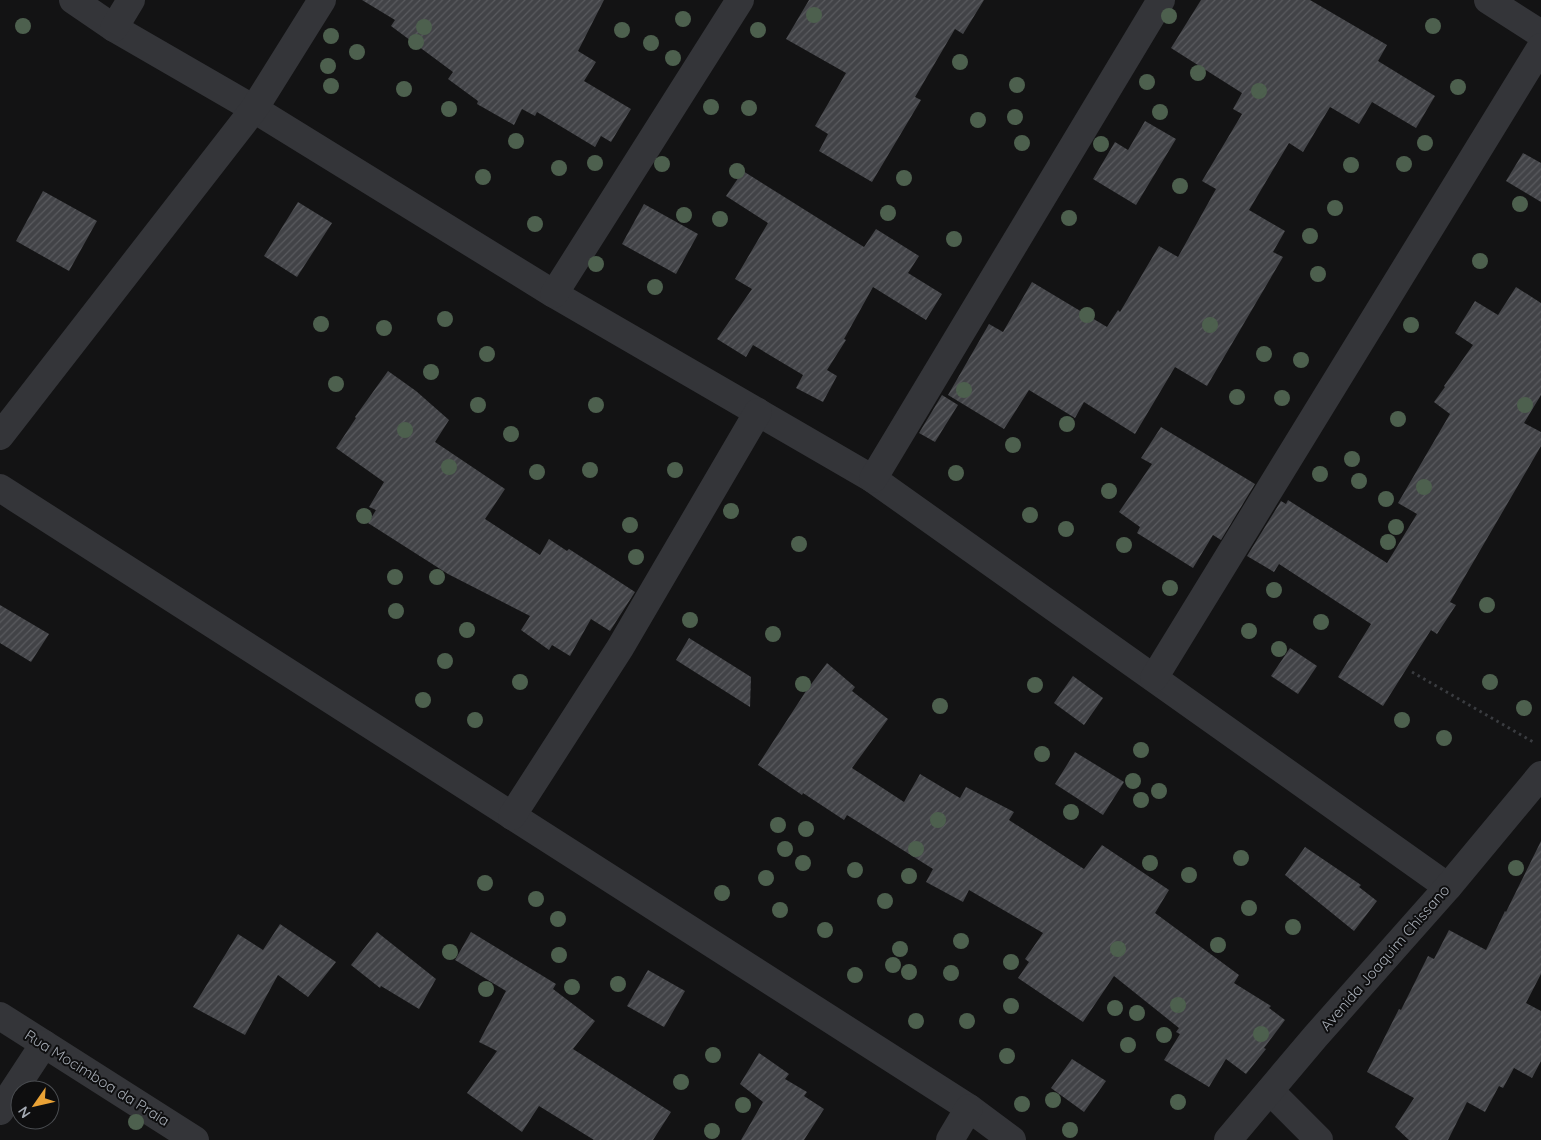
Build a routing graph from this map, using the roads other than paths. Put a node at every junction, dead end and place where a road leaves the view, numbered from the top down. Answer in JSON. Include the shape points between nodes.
{"nodes":[{"id":1,"x":73,"y":0,"type":"edge"},
{"id":2,"x":130,"y":0,"type":"edge"},
{"id":3,"x":322,"y":0,"type":"edge"},
{"id":4,"x":740,"y":0,"type":"edge"},
{"id":5,"x":1161,"y":0,"type":"edge"},
{"id":6,"x":1488,"y":0,"type":"edge"},
{"id":7,"x":114,"y":28,"type":"junction"},
{"id":8,"x":1541,"y":34,"type":"edge"},
{"id":9,"x":1541,"y":47,"type":"edge"},
{"id":10,"x":254,"y":109,"type":"junction"},
{"id":11,"x":554,"y":294,"type":"junction"},
{"id":12,"x":758,"y":412,"type":"junction"},
{"id":13,"x":0,"y":436,"type":"edge"},
{"id":14,"x":873,"y":479,"type":"junction"},
{"id":15,"x":0,"y":488,"type":"edge"},
{"id":16,"x":1154,"y":678,"type":"junction"},
{"id":17,"x":1541,"y":775,"type":"edge"},
{"id":18,"x":1531,"y":807,"type":"edge"},
{"id":19,"x":512,"y":816,"type":"junction"},
{"id":20,"x":1448,"y":887,"type":"junction"},
{"id":21,"x":0,"y":1016,"type":"edge"},
{"id":22,"x":44,"y":1044,"type":"junction"},
{"id":23,"x":1270,"y":1091,"type":"junction"},
{"id":24,"x":969,"y":1108,"type":"junction"},
{"id":25,"x":0,"y":1112,"type":"edge"},
{"id":26,"x":195,"y":1140,"type":"edge"},
{"id":27,"x":950,"y":1140,"type":"edge"},
{"id":28,"x":1012,"y":1140,"type":"edge"},
{"id":29,"x":1228,"y":1140,"type":"edge"},
{"id":30,"x":1319,"y":1140,"type":"edge"}],
"edges":[{"from":1,"to":7,"type":"street"},
{"from":2,"to":7,"type":"street"},
{"from":3,"to":10,"type":"street"},
{"from":4,"to":11,"type":"street"},
{"from":5,"to":14,"type":"street"},
{"from":6,"to":8,"type":"street"},
{"from":7,"to":10,"type":"street"},
{"from":9,"to":16,"type":"street"},
{"from":10,"to":11,"type":"street"},
{"from":10,"to":13,"type":"street"},
{"from":11,"to":12,"type":"street"},
{"from":12,"to":14,"type":"street"},
{"from":12,"to":19,"type":"street","via":[[620,648]]},
{"from":14,"to":16,"type":"street"},
{"from":15,"to":19,"type":"street"},
{"from":16,"to":20,"type":"street"},
{"from":17,"to":18,"type":"street","name":"Avenida Joaquim Chissano"},
{"from":18,"to":20,"type":"street","name":"Avenida Joaquim Chissano"},
{"from":19,"to":24,"type":"street"},
{"from":20,"to":23,"type":"street","name":"Avenida Joaquim Chissano"},
{"from":21,"to":22,"type":"street","name":"Rua Mocimboa da Praia"},
{"from":22,"to":25,"type":"street"},
{"from":22,"to":26,"type":"street","name":"Rua Mocimboa da Praia"},
{"from":23,"to":29,"type":"street","name":"Avenida Joaquim Chissano"},
{"from":23,"to":30,"type":"street"},
{"from":24,"to":27,"type":"street"},
{"from":24,"to":28,"type":"street"}]}
